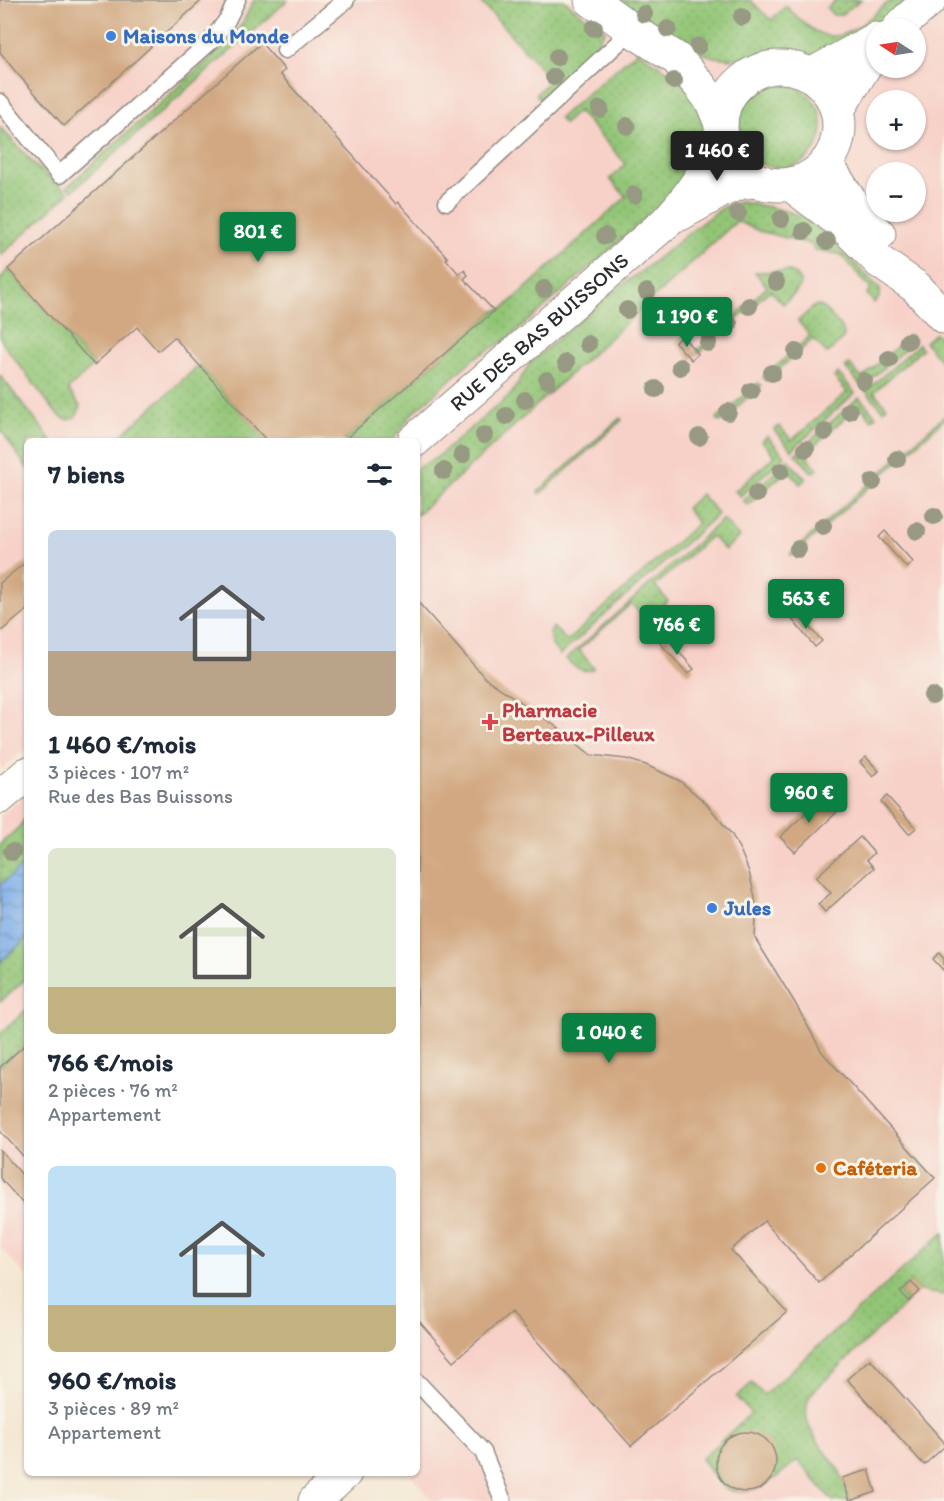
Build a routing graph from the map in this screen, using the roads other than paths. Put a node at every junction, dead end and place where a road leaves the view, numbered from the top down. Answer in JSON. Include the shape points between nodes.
{"nodes":[{"id":1,"x":237,"y":0,"type":"edge"},
{"id":2,"x":346,"y":0,"type":"edge"},
{"id":3,"x":591,"y":0,"type":"edge"},
{"id":4,"x":632,"y":30,"type":"junction"},
{"id":5,"x":866,"y":45,"type":"edge"},
{"id":6,"x":285,"y":50,"type":"dead end"},
{"id":7,"x":677,"y":59,"type":"junction"},
{"id":8,"x":866,"y":65,"type":"edge"},
{"id":9,"x":811,"y":75,"type":"junction"},
{"id":10,"x":748,"y":76,"type":"junction"},
{"id":11,"x":0,"y":102,"type":"edge"},
{"id":12,"x":837,"y":111,"type":"junction"},
{"id":13,"x":722,"y":131,"type":"junction"},
{"id":14,"x":826,"y":163,"type":"junction"},
{"id":15,"x":775,"y":183,"type":"junction"},
{"id":16,"x":447,"y":202,"type":"dead end"},
{"id":17,"x":666,"y":223,"type":"junction"},
{"id":18,"x":916,"y":287,"type":"junction"},
{"id":19,"x":944,"y":317,"type":"edge"},
{"id":20,"x":417,"y":438,"type":"edge"},
{"id":21,"x":24,"y":776,"type":"edge"},
{"id":22,"x":0,"y":796,"type":"edge"},
{"id":23,"x":420,"y":1385,"type":"edge"},
{"id":24,"x":342,"y":1476,"type":"edge"},
{"id":25,"x":315,"y":1501,"type":"edge"},
{"id":26,"x":503,"y":1501,"type":"edge"}],
"edges":[{"from":1,"to":11,"type":"lane","via":[[210,42],[59,176]]},
{"from":2,"to":6,"type":"lane"},
{"from":3,"to":4,"type":"street"},
{"from":4,"to":7,"type":"street"},
{"from":4,"to":16,"type":"lane"},
{"from":5,"to":9,"type":"street"},
{"from":7,"to":10,"type":"street"},
{"from":7,"to":13,"type":"street","via":[[712,102]]},
{"from":8,"to":12,"type":"street"},
{"from":9,"to":10,"type":"street","via":[[779,67]]},
{"from":9,"to":12,"type":"street","via":[[827,90]]},
{"from":10,"to":13,"type":"street","via":[[725,105]]},
{"from":12,"to":14,"type":"street","via":[[838,138]]},
{"from":13,"to":15,"type":"street","via":[[727,152],[736,165],[747,175]]},
{"from":13,"to":17,"type":"street","name":"RUE DES BAS BUISSONS","via":[[705,172]]},
{"from":14,"to":15,"type":"street","via":[[810,177]]},
{"from":14,"to":18,"type":"street","via":[[854,207],[899,257]]},
{"from":15,"to":17,"type":"street","name":"RUE DES BAS BUISSONS","via":[[742,182]]},
{"from":15,"to":18,"type":"street","via":[[839,221],[880,262]]},
{"from":17,"to":20,"type":"street","name":"RUE DES BAS BUISSONS"},
{"from":18,"to":19,"type":"street"},
{"from":21,"to":22,"type":"street"},
{"from":23,"to":26,"type":"lane","via":[[483,1452]]},
{"from":24,"to":25,"type":"street"}]}
